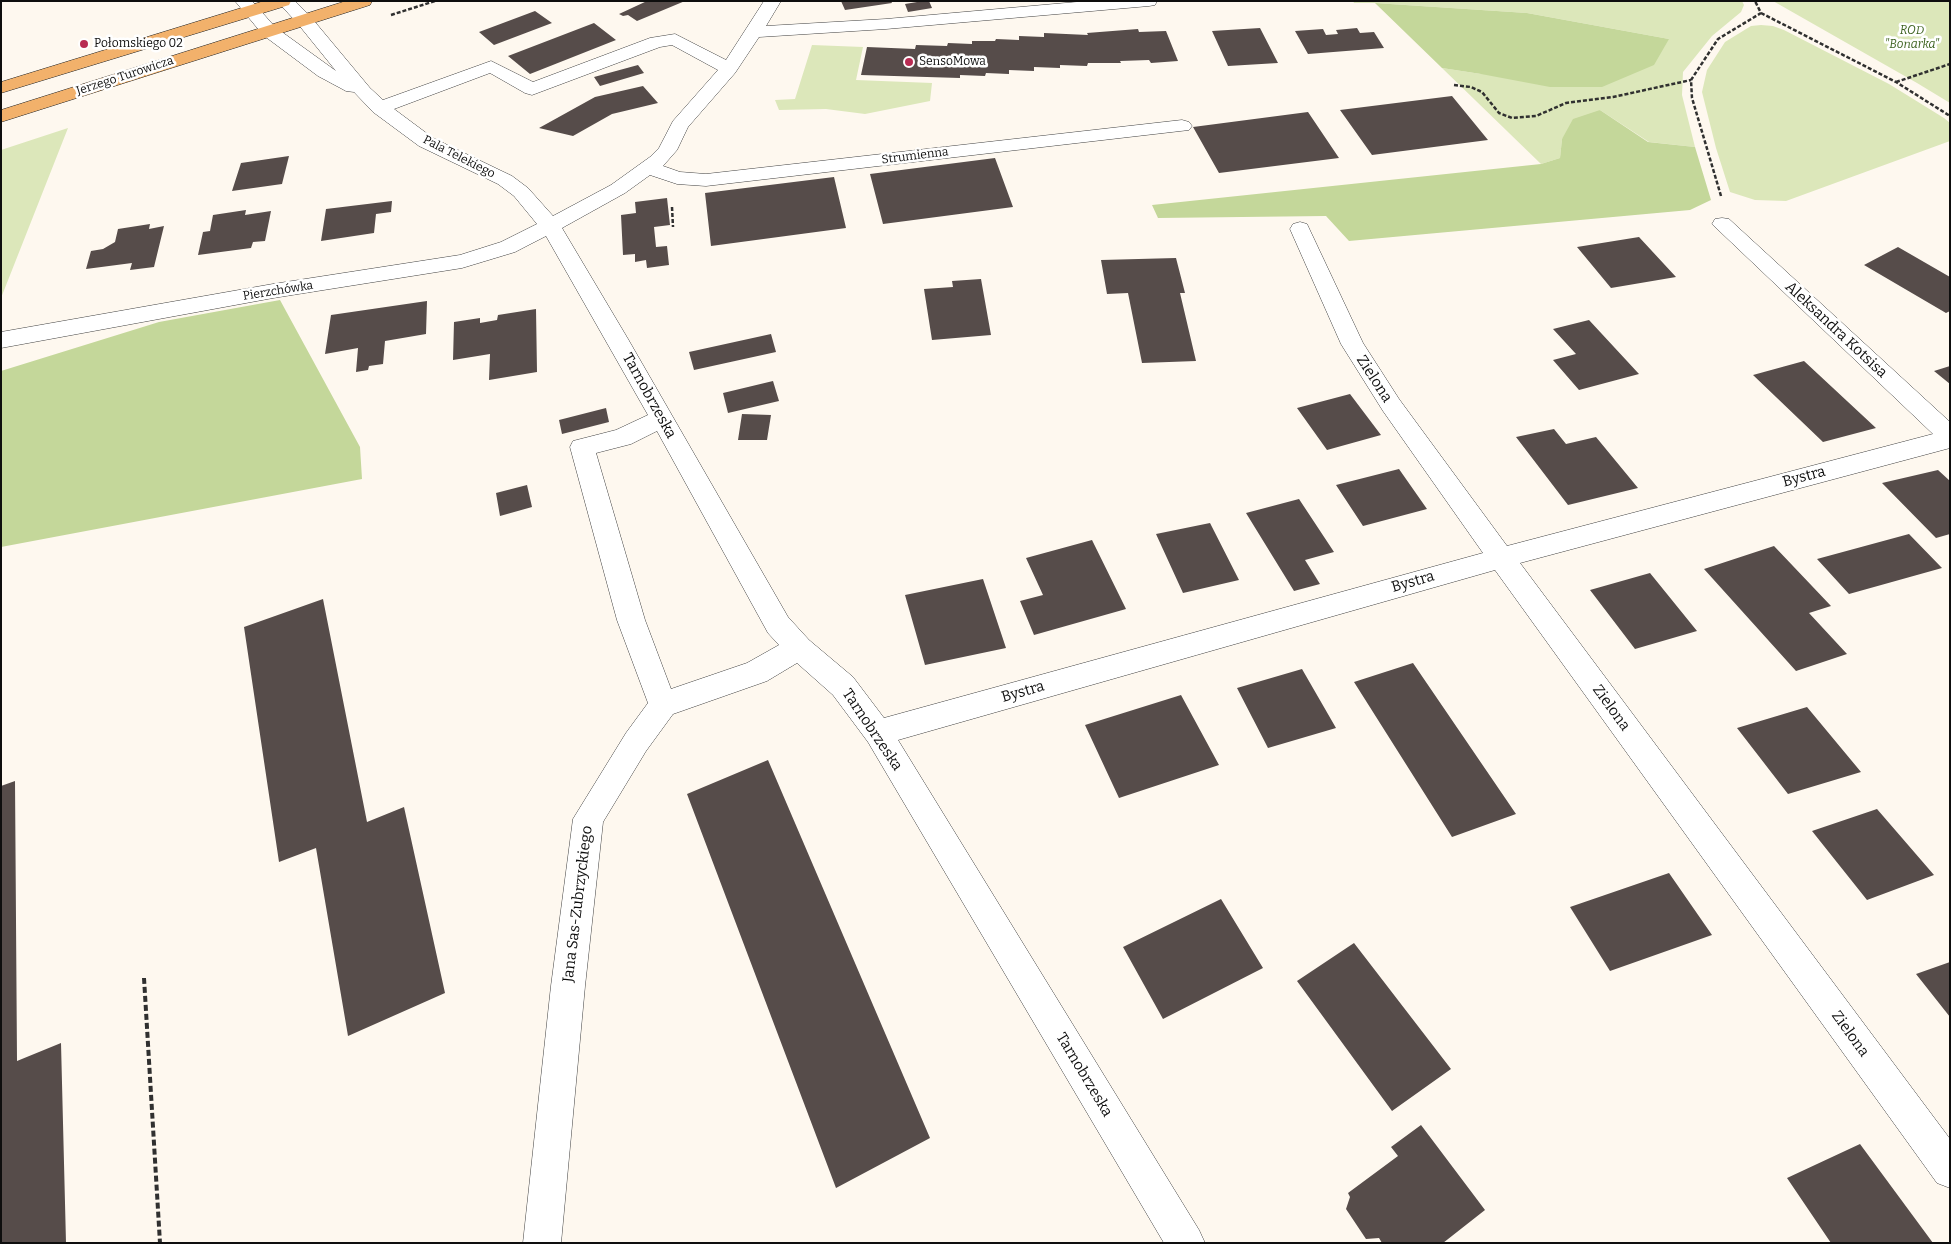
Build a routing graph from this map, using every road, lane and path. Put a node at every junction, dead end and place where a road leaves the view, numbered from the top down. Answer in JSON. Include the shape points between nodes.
{"nodes":[{"id":1,"x":284,"y":1,"type":"edge"},
{"id":2,"x":364,"y":1,"type":"edge"},
{"id":3,"x":435,"y":1,"type":"edge"},
{"id":4,"x":773,"y":1,"type":"edge"},
{"id":5,"x":1149,"y":1,"type":"edge"},
{"id":6,"x":1754,"y":1,"type":"edge"},
{"id":7,"x":246,"y":6,"type":"edge"},
{"id":8,"x":1761,"y":13,"type":"junction"},
{"id":9,"x":389,"y":16,"type":"dead end"},
{"id":10,"x":304,"y":20,"type":"junction"},
{"id":11,"x":270,"y":31,"type":"junction"},
{"id":12,"x":755,"y":32,"type":"junction"},
{"id":13,"x":1950,"y":64,"type":"edge"},
{"id":14,"x":729,"y":69,"type":"junction"},
{"id":15,"x":1691,"y":80,"type":"junction"},
{"id":16,"x":1896,"y":82,"type":"junction"},
{"id":17,"x":1454,"y":85,"type":"dead end"},
{"id":18,"x":1,"y":88,"type":"edge"},
{"id":19,"x":363,"y":92,"type":"junction"},
{"id":20,"x":380,"y":108,"type":"junction"},
{"id":21,"x":1,"y":116,"type":"edge"},
{"id":22,"x":1950,"y":116,"type":"edge"},
{"id":23,"x":1182,"y":126,"type":"dead end"},
{"id":24,"x":650,"y":168,"type":"junction"},
{"id":25,"x":1722,"y":224,"type":"joint"},
{"id":26,"x":550,"y":226,"type":"junction"},
{"id":27,"x":1300,"y":229,"type":"dead end"},
{"id":28,"x":1,"y":340,"type":"edge"},
{"id":29,"x":662,"y":418,"type":"junction"},
{"id":30,"x":1950,"y":438,"type":"edge"},
{"id":31,"x":1500,"y":558,"type":"junction"},
{"id":32,"x":799,"y":648,"type":"junction"},
{"id":33,"x":663,"y":705,"type":"junction"},
{"id":34,"x":878,"y":733,"type":"junction"},
{"id":35,"x":144,"y":978,"type":"dead end"},
{"id":36,"x":1950,"y":1170,"type":"edge"},
{"id":37,"x":160,"y":1243,"type":"edge"},
{"id":38,"x":542,"y":1243,"type":"edge"},
{"id":39,"x":1186,"y":1243,"type":"edge"}],
"edges":[{"from":1,"to":7,"type":"main road","name":"Jerzego Turowicza"},
{"from":1,"to":10,"type":"street","name":"Pala Telekiego"},
{"from":2,"to":10,"type":"main road","name":"Jerzego Turowicza"},
{"from":3,"to":9,"type":"path"},
{"from":4,"to":12,"type":"street"},
{"from":5,"to":12,"type":"street"},
{"from":6,"to":8,"type":"path"},
{"from":7,"to":11,"type":"street","name":"Pala Telekiego"},
{"from":7,"to":18,"type":"main road","name":"Jerzego Turowicza"},
{"from":8,"to":15,"type":"path","via":[[1718,39]]},
{"from":8,"to":16,"type":"path"},
{"from":10,"to":11,"type":"main road","name":"Jerzego Turowicza"},
{"from":10,"to":19,"type":"street","name":"Pala Telekiego"},
{"from":11,"to":19,"type":"street","name":"Pala Telekiego","via":[[324,72]]},
{"from":11,"to":21,"type":"main road","name":"Jerzego Turowicza"},
{"from":12,"to":14,"type":"street"},
{"from":13,"to":16,"type":"path"},
{"from":14,"to":20,"type":"street","via":[[675,38],[656,42],[532,89],[491,66]]},
{"from":14,"to":24,"type":"street","via":[[680,125],[667,150]]},
{"from":15,"to":17,"type":"path","via":[[1613,97],[1566,103],[1536,116],[1512,118],[1499,112],[1482,92]]},
{"from":15,"to":25,"type":"path","via":[[1692,98],[1722,197]]},
{"from":16,"to":22,"type":"path"},
{"from":19,"to":20,"type":"street","name":"Pala Telekiego"},
{"from":20,"to":26,"type":"street","name":"Pala Telekiego","via":[[426,142],[505,180]]},
{"from":23,"to":24,"type":"street","name":"Strumienna","via":[[706,180],[677,178]]},
{"from":24,"to":26,"type":"street"},
{"from":25,"to":30,"type":"street","name":"Aleksandra Kotsisa"},
{"from":26,"to":28,"type":"street","name":"Pierzchówka","via":[[508,247],[462,261]]},
{"from":26,"to":29,"type":"street","name":"Tarnobrzeska"},
{"from":27,"to":31,"type":"street","name":"Zielona","via":[[1352,344],[1391,405]]},
{"from":29,"to":32,"type":"street","name":"Tarnobrzeska","via":[[778,625]]},
{"from":29,"to":33,"type":"street","via":[[622,438],[582,447],[631,620]]},
{"from":30,"to":31,"type":"street","name":"Bystra"},
{"from":31,"to":34,"type":"street","name":"Bystra"},
{"from":31,"to":36,"type":"street","name":"Zielona"},
{"from":32,"to":33,"type":"street","via":[[757,672]]},
{"from":32,"to":34,"type":"street","name":"Tarnobrzeska","via":[[843,686]]},
{"from":33,"to":38,"type":"street","name":"Jana Sas-Zubrzyckiego","via":[[588,819]]},
{"from":34,"to":39,"type":"street","name":"Tarnobrzeska"},
{"from":35,"to":37,"type":"path"}]}
